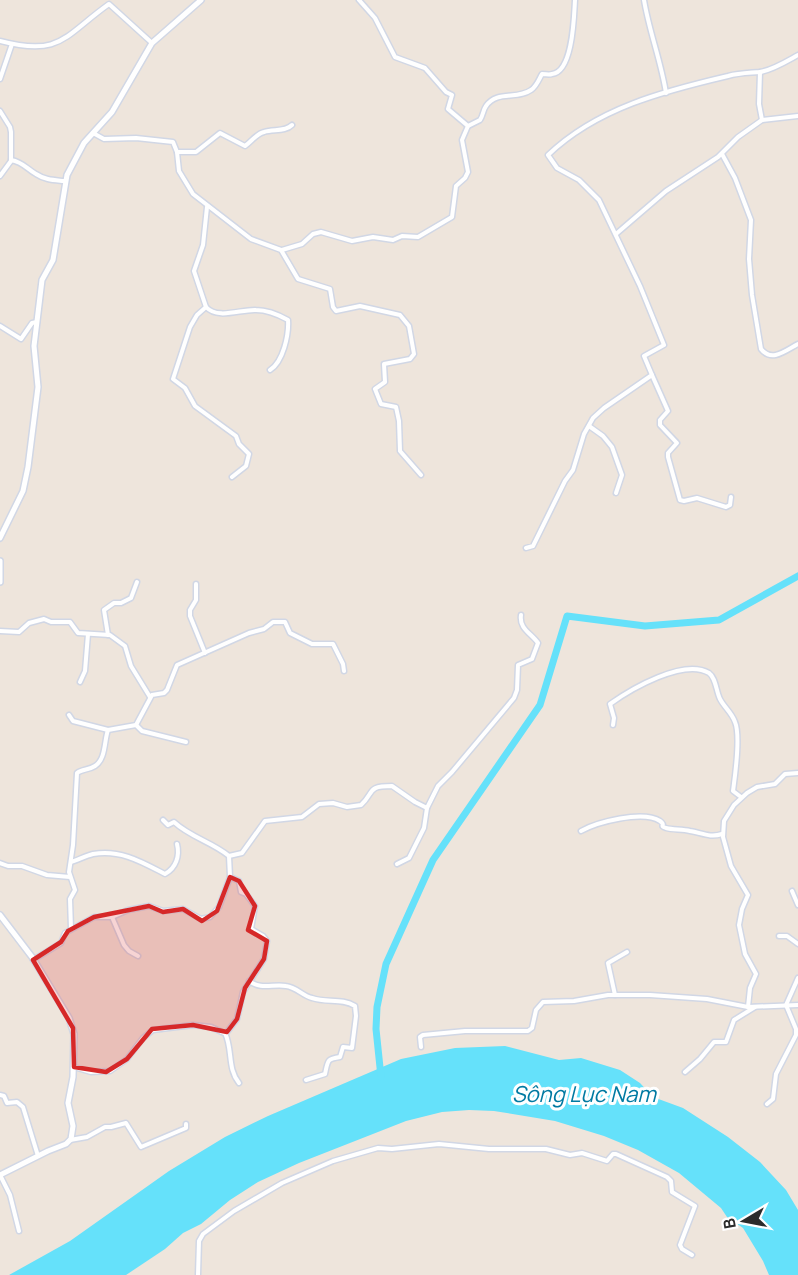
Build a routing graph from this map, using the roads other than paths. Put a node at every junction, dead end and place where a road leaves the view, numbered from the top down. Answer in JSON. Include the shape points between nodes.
{"nodes":[{"id":1,"x":201,"y":0,"type":"edge"},
{"id":2,"x":359,"y":0,"type":"edge"},
{"id":3,"x":575,"y":0,"type":"edge"},
{"id":4,"x":644,"y":0,"type":"edge"},
{"id":5,"x":0,"y":41,"type":"edge"},
{"id":6,"x":152,"y":43,"type":"junction"},
{"id":7,"x":12,"y":44,"type":"junction"},
{"id":8,"x":798,"y":55,"type":"edge"},
{"id":9,"x":759,"y":72,"type":"junction"},
{"id":10,"x":0,"y":79,"type":"edge"},
{"id":11,"x":666,"y":93,"type":"junction"},
{"id":12,"x":0,"y":111,"type":"edge"},
{"id":13,"x":798,"y":116,"type":"edge"},
{"id":14,"x":762,"y":120,"type":"junction"},
{"id":15,"x":292,"y":125,"type":"dead end"},
{"id":16,"x":468,"y":126,"type":"junction"},
{"id":17,"x":93,"y":133,"type":"junction"},
{"id":18,"x":177,"y":152,"type":"junction"},
{"id":19,"x":722,"y":154,"type":"junction"},
{"id":20,"x":11,"y":160,"type":"junction"},
{"id":21,"x":0,"y":176,"type":"edge"},
{"id":22,"x":64,"y":180,"type":"junction"},
{"id":23,"x":207,"y":207,"type":"junction"},
{"id":24,"x":616,"y":234,"type":"junction"},
{"id":25,"x":281,"y":250,"type":"junction"},
{"id":26,"x":206,"y":307,"type":"junction"},
{"id":27,"x":37,"y":321,"type":"junction"},
{"id":28,"x":0,"y":326,"type":"edge"},
{"id":29,"x":798,"y":344,"type":"edge"},
{"id":30,"x":270,"y":370,"type":"dead end"},
{"id":31,"x":652,"y":375,"type":"junction"},
{"id":32,"x":589,"y":426,"type":"junction"},
{"id":33,"x":421,"y":475,"type":"dead end"},
{"id":34,"x":232,"y":477,"type":"dead end"},
{"id":35,"x":616,"y":493,"type":"dead end"},
{"id":36,"x":731,"y":497,"type":"dead end"},
{"id":37,"x":0,"y":538,"type":"edge"},
{"id":38,"x":526,"y":548,"type":"dead end"},
{"id":39,"x":0,"y":561,"type":"edge"},
{"id":40,"x":0,"y":582,"type":"edge"},
{"id":41,"x":137,"y":582,"type":"dead end"},
{"id":42,"x":196,"y":584,"type":"dead end"},
{"id":43,"x":521,"y":615,"type":"dead end"},
{"id":44,"x":0,"y":631,"type":"edge"},
{"id":45,"x":88,"y":634,"type":"junction"},
{"id":46,"x":108,"y":635,"type":"junction"},
{"id":47,"x":205,"y":653,"type":"junction"},
{"id":48,"x":344,"y":671,"type":"dead end"},
{"id":49,"x":80,"y":682,"type":"dead end"},
{"id":50,"x":150,"y":697,"type":"junction"},
{"id":51,"x":69,"y":715,"type":"dead end"},
{"id":52,"x":136,"y":725,"type":"junction"},
{"id":53,"x":613,"y":725,"type":"dead end"},
{"id":54,"x":108,"y":730,"type":"junction"},
{"id":55,"x":186,"y":742,"type":"dead end"},
{"id":56,"x":797,"y":773,"type":"edge"},
{"id":57,"x":798,"y":779,"type":"edge"},
{"id":58,"x":741,"y":797,"type":"junction"},
{"id":59,"x":427,"y":808,"type":"junction"},
{"id":60,"x":163,"y":820,"type":"dead end"},
{"id":61,"x":581,"y":831,"type":"dead end"},
{"id":62,"x":722,"y":834,"type":"junction"},
{"id":63,"x":177,"y":843,"type":"dead end"},
{"id":64,"x":229,"y":856,"type":"junction"},
{"id":65,"x":71,"y":862,"type":"junction"},
{"id":66,"x":0,"y":863,"type":"edge"},
{"id":67,"x":397,"y":864,"type":"dead end"},
{"id":68,"x":70,"y":877,"type":"junction"},
{"id":69,"x":230,"y":878,"type":"junction"},
{"id":70,"x":792,"y":891,"type":"dead end"},
{"id":71,"x":798,"y":905,"type":"edge"},
{"id":72,"x":0,"y":915,"type":"edge"},
{"id":73,"x":112,"y":916,"type":"junction"},
{"id":74,"x":71,"y":929,"type":"junction"},
{"id":75,"x":779,"y":936,"type":"dead end"},
{"id":76,"x":798,"y":944,"type":"edge"},
{"id":77,"x":627,"y":952,"type":"dead end"},
{"id":78,"x":138,"y":956,"type":"dead end"},
{"id":79,"x":33,"y":960,"type":"junction"},
{"id":80,"x":798,"y":978,"type":"edge"},
{"id":81,"x":249,"y":981,"type":"junction"},
{"id":82,"x":615,"y":995,"type":"junction"},
{"id":83,"x":786,"y":1005,"type":"junction"},
{"id":84,"x":798,"y":1005,"type":"edge"},
{"id":85,"x":748,"y":1007,"type":"junction"},
{"id":86,"x":756,"y":1007,"type":"junction"},
{"id":87,"x":225,"y":1033,"type":"junction"},
{"id":88,"x":421,"y":1047,"type":"dead end"},
{"id":89,"x":74,"y":1067,"type":"junction"},
{"id":90,"x":685,"y":1072,"type":"dead end"},
{"id":91,"x":306,"y":1080,"type":"dead end"},
{"id":92,"x":240,"y":1083,"type":"dead end"},
{"id":93,"x":0,"y":1095,"type":"edge"},
{"id":94,"x":767,"y":1104,"type":"dead end"},
{"id":95,"x":186,"y":1124,"type":"dead end"},
{"id":96,"x":70,"y":1140,"type":"junction"},
{"id":97,"x":38,"y":1156,"type":"junction"},
{"id":98,"x":0,"y":1175,"type":"edge"},
{"id":99,"x":19,"y":1231,"type":"dead end"},
{"id":100,"x":692,"y":1255,"type":"dead end"},
{"id":101,"x":198,"y":1275,"type":"edge"}],
"edges":[{"from":1,"to":6,"type":"street"},
{"from":2,"to":16,"type":"street","via":[[375,18],[395,57],[426,68],[452,95],[448,109]]},
{"from":3,"to":16,"type":"street","via":[[568,57],[562,68],[553,74],[543,74],[529,91],[494,99],[480,120]]},
{"from":4,"to":11,"type":"street"},
{"from":5,"to":7,"type":"street"},
{"from":6,"to":7,"type":"street","via":[[109,4],[55,44]]},
{"from":6,"to":17,"type":"street","via":[[112,112]]},
{"from":7,"to":10,"type":"street"},
{"from":8,"to":9,"type":"street"},
{"from":9,"to":11,"type":"street","via":[[737,73]]},
{"from":9,"to":14,"type":"street"},
{"from":11,"to":24,"type":"street","via":[[612,110],[548,155],[555,166],[579,180],[599,200]]},
{"from":12,"to":20,"type":"street","via":[[11,129]]},
{"from":13,"to":14,"type":"street"},
{"from":14,"to":19,"type":"street"},
{"from":15,"to":18,"type":"street","via":[[262,133],[245,146],[220,133],[195,152]]},
{"from":16,"to":25,"type":"street","via":[[462,140],[468,172],[456,186],[451,219],[418,237],[352,241],[321,232],[302,244]]},
{"from":17,"to":18,"type":"street","via":[[104,140],[173,142]]},
{"from":17,"to":22,"type":"street"},
{"from":18,"to":23,"type":"street","via":[[181,176]]},
{"from":19,"to":24,"type":"street","via":[[666,191]]},
{"from":19,"to":29,"type":"street","via":[[751,220],[749,259],[761,349],[774,356]]},
{"from":20,"to":21,"type":"street"},
{"from":20,"to":22,"type":"street","via":[[39,176]]},
{"from":22,"to":27,"type":"street","via":[[52,260],[42,280]]},
{"from":23,"to":25,"type":"street","via":[[251,239]]},
{"from":23,"to":26,"type":"street","via":[[203,245],[194,271]]},
{"from":24,"to":31,"type":"street","via":[[664,345],[644,356]]},
{"from":25,"to":33,"type":"street","via":[[296,277],[330,289],[336,311],[368,306],[400,315],[408,323],[413,357],[383,365],[385,382],[375,389],[381,404],[396,407],[400,451]]},
{"from":26,"to":30,"type":"street","via":[[212,312],[257,310],[286,318],[282,354]]},
{"from":26,"to":34,"type":"street","via":[[190,327],[173,379],[195,406],[237,437],[238,444],[249,454],[247,464]]},
{"from":27,"to":28,"type":"street","via":[[21,339]]},
{"from":27,"to":37,"type":"street","via":[[34,346],[38,387],[28,467],[22,491]]},
{"from":31,"to":32,"type":"street","via":[[595,415]]},
{"from":31,"to":36,"type":"street","via":[[668,411],[660,425],[677,443],[668,457],[680,500],[697,498],[726,507]]},
{"from":32,"to":35,"type":"street","via":[[612,447],[622,475]]},
{"from":32,"to":38,"type":"street","via":[[573,470],[533,546]]},
{"from":39,"to":40,"type":"street"},
{"from":41,"to":46,"type":"street","via":[[131,598],[104,610]]},
{"from":42,"to":47,"type":"street","via":[[190,616]]},
{"from":43,"to":59,"type":"street","via":[[524,629],[538,643],[532,659],[518,666],[515,696],[443,779]]},
{"from":44,"to":45,"type":"street","via":[[19,632],[29,623],[44,619],[70,622],[76,632]]},
{"from":45,"to":46,"type":"street"},
{"from":45,"to":49,"type":"street"},
{"from":46,"to":50,"type":"street","via":[[126,647],[130,666]]},
{"from":47,"to":48,"type":"street","via":[[283,621],[290,633],[303,640],[315,645],[333,644]]},
{"from":47,"to":50,"type":"street","via":[[177,665],[167,690]]},
{"from":50,"to":52,"type":"street"},
{"from":51,"to":54,"type":"street","via":[[74,722]]},
{"from":52,"to":54,"type":"street"},
{"from":52,"to":55,"type":"street","via":[[142,731]]},
{"from":53,"to":58,"type":"street","via":[[610,704],[648,683],[676,670],[708,673],[735,721],[733,792]]},
{"from":54,"to":65,"type":"street","via":[[100,762],[77,773]]},
{"from":56,"to":57,"type":"street"},
{"from":56,"to":58,"type":"street","via":[[785,774],[775,783],[757,787]]},
{"from":58,"to":62,"type":"street","via":[[724,821]]},
{"from":59,"to":64,"type":"street","via":[[392,786],[374,788],[361,805],[320,804],[302,817],[265,821],[242,853]]},
{"from":59,"to":67,"type":"street","via":[[424,828],[409,858]]},
{"from":60,"to":64,"type":"street","via":[[168,825],[174,822]]},
{"from":61,"to":62,"type":"street","via":[[635,817],[658,821],[668,828]]},
{"from":62,"to":85,"type":"street","via":[[731,866],[748,895],[739,922],[745,954],[756,974]]},
{"from":63,"to":65,"type":"street","via":[[178,859],[165,874],[118,853],[94,854]]},
{"from":64,"to":69,"type":"street"},
{"from":65,"to":68,"type":"street"},
{"from":66,"to":68,"type":"street"},
{"from":68,"to":74,"type":"street","via":[[75,890],[70,899]]},
{"from":69,"to":73,"type":"street","via":[[219,907],[206,919],[182,909],[163,912],[149,906]]},
{"from":69,"to":81,"type":"street","via":[[239,882],[241,892],[255,906],[252,931],[267,941],[264,959]]},
{"from":70,"to":71,"type":"street"},
{"from":72,"to":79,"type":"street"},
{"from":73,"to":74,"type":"street","via":[[94,917]]},
{"from":73,"to":78,"type":"street","via":[[124,945]]},
{"from":74,"to":79,"type":"street","via":[[61,943]]},
{"from":75,"to":76,"type":"street","via":[[787,936]]},
{"from":77,"to":82,"type":"street","via":[[608,963]]},
{"from":79,"to":89,"type":"street","via":[[73,1028]]},
{"from":80,"to":83,"type":"street"},
{"from":81,"to":87,"type":"street","via":[[237,1019]]},
{"from":81,"to":91,"type":"street","via":[[256,986],[288,986],[311,998],[355,1006],[352,1047],[343,1047],[340,1058],[329,1060],[325,1074]]},
{"from":82,"to":85,"type":"street","via":[[688,996]]},
{"from":82,"to":88,"type":"street","via":[[543,1002],[528,1031],[465,1030],[423,1035]]},
{"from":83,"to":84,"type":"street"},
{"from":83,"to":86,"type":"street"},
{"from":83,"to":94,"type":"street","via":[[796,1035],[776,1074],[773,1099]]},
{"from":85,"to":86,"type":"street"},
{"from":86,"to":90,"type":"street","via":[[734,1020],[726,1042],[714,1042]]},
{"from":87,"to":89,"type":"street","via":[[193,1025],[153,1030],[127,1059],[110,1071],[91,1072]]},
{"from":87,"to":92,"type":"street","via":[[231,1045],[231,1066]]},
{"from":89,"to":96,"type":"street","via":[[68,1099],[73,1126]]},
{"from":93,"to":97,"type":"street","via":[[7,1103],[18,1102],[23,1107]]},
{"from":95,"to":96,"type":"street","via":[[186,1128],[141,1147],[126,1123]]},
{"from":96,"to":97,"type":"street"},
{"from":97,"to":98,"type":"street"},
{"from":98,"to":99,"type":"street","via":[[10,1195]]},
{"from":100,"to":101,"type":"street","via":[[680,1245],[694,1206],[672,1191],[671,1181],[638,1162],[616,1154],[607,1161],[582,1153],[570,1155],[546,1149],[439,1144],[372,1150],[333,1161],[261,1194],[203,1234],[199,1241]]}]}
